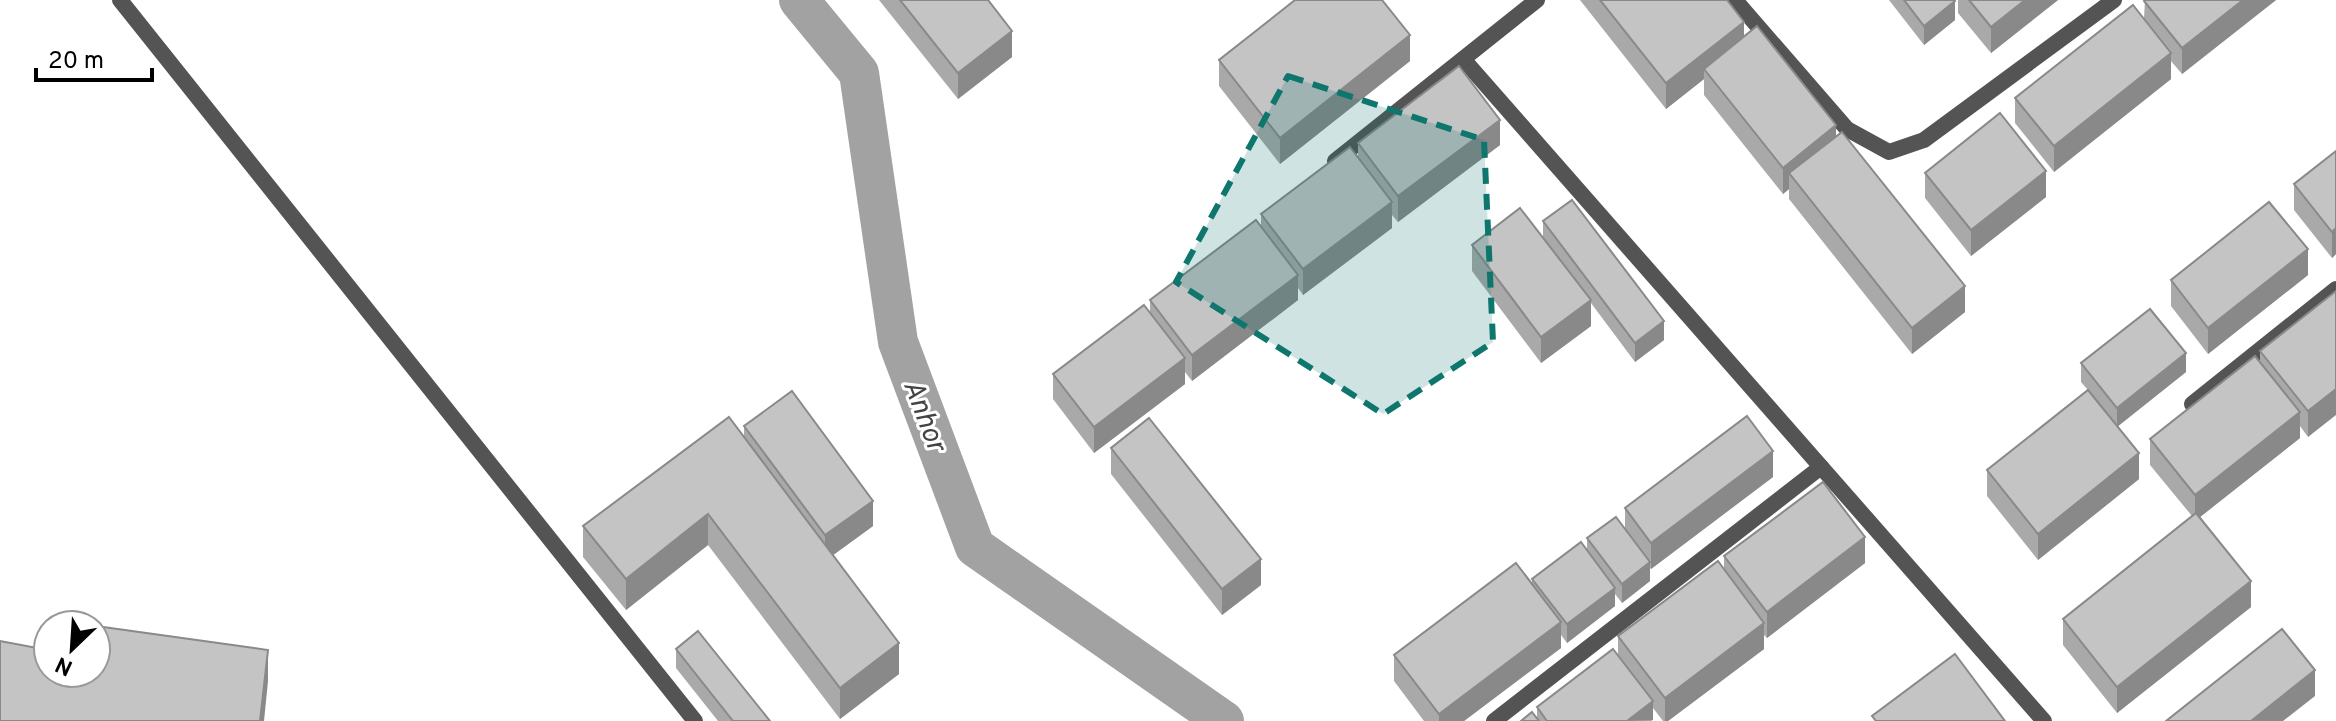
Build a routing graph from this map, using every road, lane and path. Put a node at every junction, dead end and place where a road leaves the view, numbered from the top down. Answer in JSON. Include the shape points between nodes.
{"nodes":[{"id":1,"x":120,"y":0,"type":"edge"},
{"id":2,"x":1537,"y":0,"type":"edge"},
{"id":3,"x":1735,"y":0,"type":"edge"},
{"id":4,"x":2114,"y":0,"type":"edge"},
{"id":5,"x":1464,"y":60,"type":"junction"},
{"id":6,"x":1327,"y":167,"type":"edge"},
{"id":7,"x":2336,"y":289,"type":"edge"},
{"id":8,"x":2192,"y":404,"type":"edge"},
{"id":9,"x":1821,"y":467,"type":"junction"},
{"id":10,"x":695,"y":721,"type":"edge"},
{"id":11,"x":1494,"y":721,"type":"edge"},
{"id":12,"x":2044,"y":721,"type":"edge"}],
"edges":[{"from":1,"to":10,"type":"street"},
{"from":2,"to":5,"type":"street"},
{"from":3,"to":4,"type":"street","via":[[1847,129],[1889,152],[1924,140]]},
{"from":5,"to":6,"type":"street"},
{"from":5,"to":9,"type":"street"},
{"from":7,"to":8,"type":"street"},
{"from":9,"to":11,"type":"street"},
{"from":9,"to":12,"type":"street"}]}
